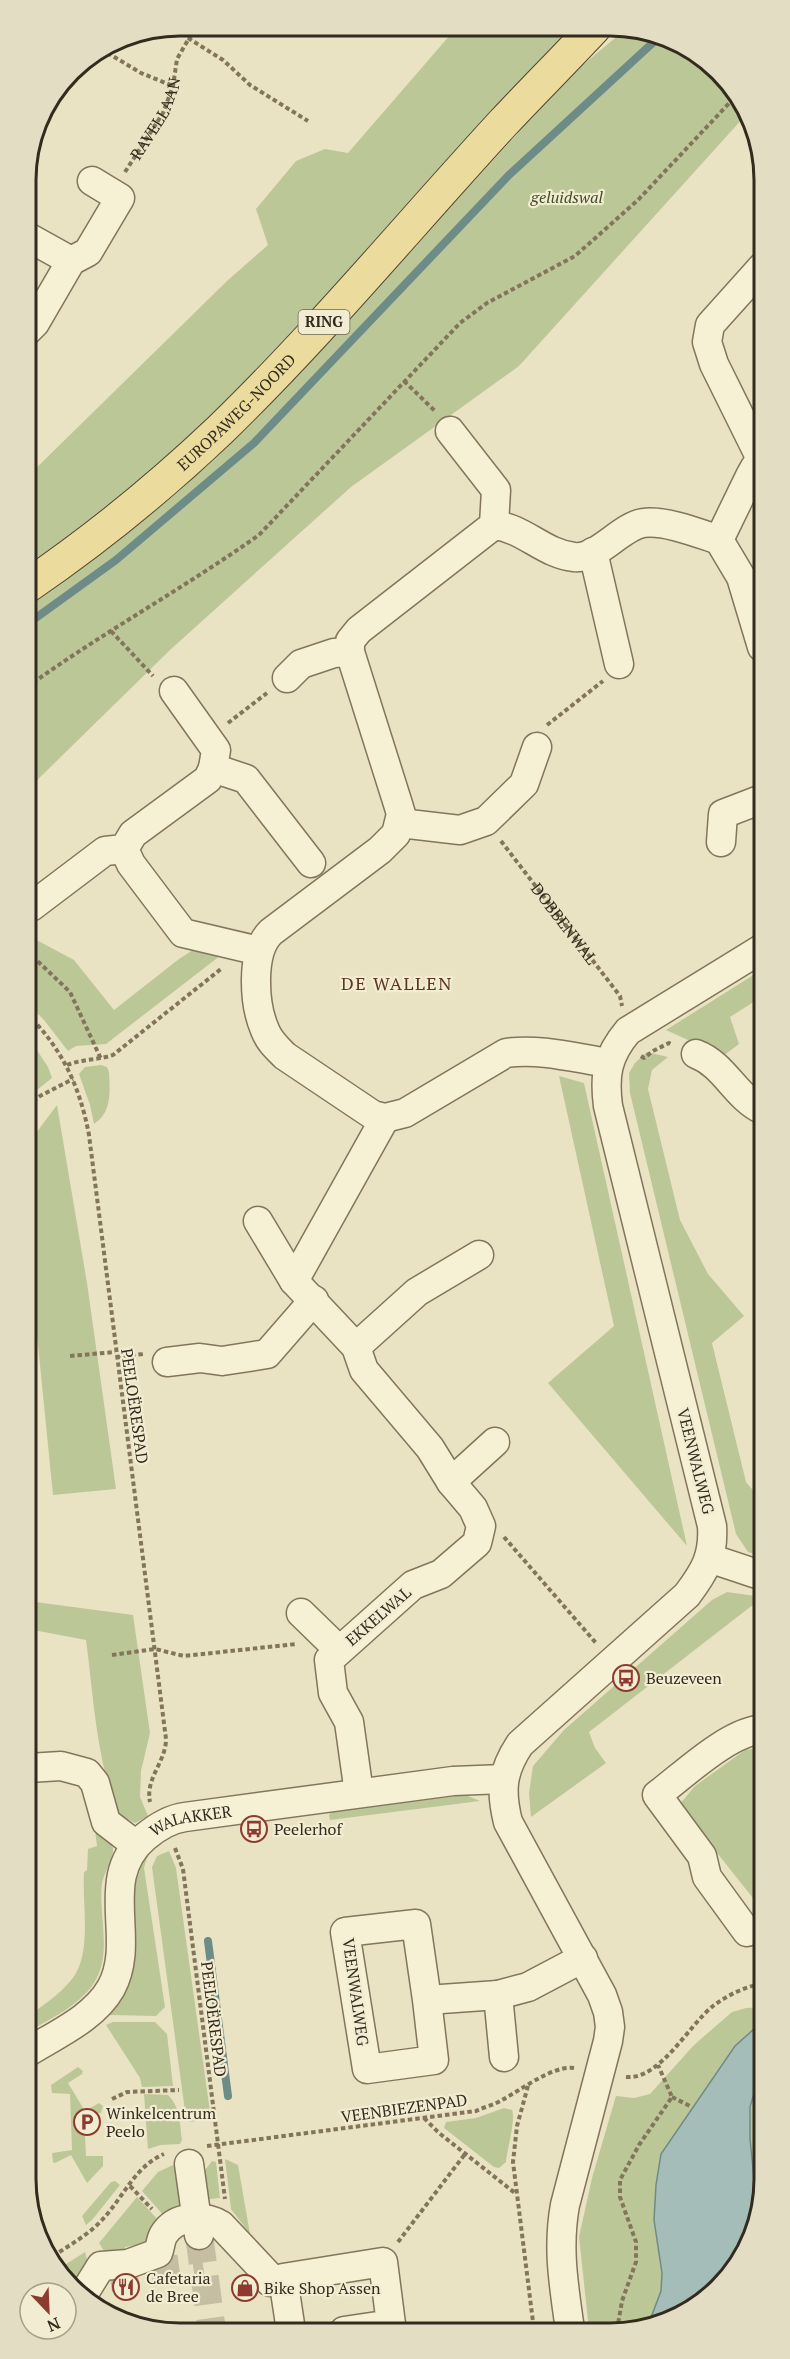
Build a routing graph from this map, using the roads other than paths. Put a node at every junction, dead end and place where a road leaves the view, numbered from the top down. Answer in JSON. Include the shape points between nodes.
{"nodes":[{"id":1,"x":586,"y":36,"type":"edge"},
{"id":2,"x":92,"y":181,"type":"dead end"},
{"id":3,"x":36,"y":242,"type":"edge"},
{"id":4,"x":71,"y":261,"type":"junction"},
{"id":5,"x":754,"y":276,"type":"edge"},
{"id":6,"x":36,"y":321,"type":"edge"},
{"id":7,"x":450,"y":431,"type":"road end"},
{"id":8,"x":754,"y":446,"type":"edge"},
{"id":9,"x":754,"y":471,"type":"edge"},
{"id":10,"x":494,"y":525,"type":"junction"},
{"id":11,"x":719,"y":540,"type":"junction"},
{"id":12,"x":593,"y":552,"type":"junction"},
{"id":13,"x":36,"y":580,"type":"edge"},
{"id":14,"x":754,"y":620,"type":"edge"},
{"id":15,"x":350,"y":652,"type":"junction"},
{"id":16,"x":619,"y":664,"type":"road end"},
{"id":17,"x":286,"y":678,"type":"road end"},
{"id":18,"x":174,"y":691,"type":"dead end"},
{"id":19,"x":537,"y":747,"type":"road end"},
{"id":20,"x":213,"y":768,"type":"junction"},
{"id":21,"x":754,"y":804,"type":"edge"},
{"id":22,"x":400,"y":823,"type":"junction"},
{"id":23,"x":721,"y":842,"type":"dead end"},
{"id":24,"x":124,"y":849,"type":"junction"},
{"id":25,"x":311,"y":863,"type":"dead end"},
{"id":26,"x":36,"y":903,"type":"edge"},
{"id":27,"x":249,"y":948,"type":"junction"},
{"id":28,"x":754,"y":954,"type":"edge"},
{"id":29,"x":696,"y":1054,"type":"road end"},
{"id":30,"x":608,"y":1063,"type":"junction"},
{"id":31,"x":754,"y":1106,"type":"edge"},
{"id":32,"x":385,"y":1118,"type":"junction"},
{"id":33,"x":258,"y":1221,"type":"dead end"},
{"id":34,"x":479,"y":1255,"type":"dead end"},
{"id":35,"x":304,"y":1291,"type":"junction"},
{"id":36,"x":356,"y":1347,"type":"junction"},
{"id":37,"x":167,"y":1362,"type":"dead end"},
{"id":38,"x":495,"y":1442,"type":"dead end"},
{"id":39,"x":451,"y":1482,"type":"junction"},
{"id":40,"x":709,"y":1558,"type":"junction"},
{"id":41,"x":754,"y":1573,"type":"edge"},
{"id":42,"x":306,"y":1619,"type":"road end"},
{"id":43,"x":339,"y":1650,"type":"junction"},
{"id":44,"x":754,"y":1729,"type":"edge"},
{"id":45,"x":36,"y":1768,"type":"edge"},
{"id":46,"x":504,"y":1779,"type":"junction"},
{"id":47,"x":359,"y":1794,"type":"junction"},
{"id":48,"x":136,"y":1845,"type":"junction"},
{"id":49,"x":747,"y":1932,"type":"dead end"},
{"id":50,"x":583,"y":1958,"type":"junction"},
{"id":51,"x":498,"y":1995,"type":"junction"},
{"id":52,"x":428,"y":2000,"type":"junction"},
{"id":53,"x":36,"y":2047,"type":"edge"},
{"id":54,"x":504,"y":2057,"type":"dead end"},
{"id":55,"x":184,"y":2155,"type":"road end"},
{"id":56,"x":197,"y":2226,"type":"junction"},
{"id":57,"x":96,"y":2273,"type":"edge"},
{"id":58,"x":285,"y":2286,"type":"junction"},
{"id":59,"x":290,"y":2323,"type":"edge"},
{"id":60,"x":391,"y":2323,"type":"edge"},
{"id":61,"x":569,"y":2323,"type":"edge"}],
"edges":[{"from":1,"to":13,"type":"main road","name":"EUROPAWEG-NOORD","number":"RING","via":[[234,416],[133,506]]},
{"from":2,"to":4,"type":"street","via":[[120,198],[88,252]]},
{"from":3,"to":4,"type":"street"},
{"from":4,"to":6,"type":"street"},
{"from":5,"to":8,"type":"street","via":[[710,325],[707,342]]},
{"from":7,"to":10,"type":"street","via":[[496,490]]},
{"from":9,"to":11,"type":"street"},
{"from":10,"to":12,"type":"street","via":[[508,526],[555,552],[576,558]]},
{"from":10,"to":15,"type":"street","via":[[359,630],[350,641]]},
{"from":11,"to":12,"type":"street","via":[[642,523]]},
{"from":11,"to":14,"type":"street","via":[[741,577]]},
{"from":12,"to":16,"type":"street"},
{"from":15,"to":17,"type":"street","via":[[300,663]]},
{"from":15,"to":22,"type":"street","via":[[401,814]]},
{"from":18,"to":20,"type":"street","via":[[216,750]]},
{"from":19,"to":22,"type":"street","via":[[524,784],[486,821],[460,830]]},
{"from":20,"to":24,"type":"street","via":[[208,779],[134,834]]},
{"from":20,"to":25,"type":"street","via":[[246,779]]},
{"from":21,"to":23,"type":"street","via":[[723,814]]},
{"from":22,"to":27,"type":"street","via":[[396,834],[380,850]]},
{"from":24,"to":26,"type":"street","via":[[105,851]]},
{"from":24,"to":27,"type":"street","via":[[183,933]]},
{"from":27,"to":32,"type":"street","via":[[260,1016],[274,1045],[362,1108]]},
{"from":28,"to":30,"type":"street","name":"VEENWALWEG","via":[[628,1031]]},
{"from":29,"to":31,"type":"street","via":[[708,1059]]},
{"from":30,"to":32,"type":"street","via":[[545,1053],[506,1053],[405,1113]]},
{"from":30,"to":40,"type":"street","name":"VEENWALWEG","via":[[608,1106],[712,1526]]},
{"from":32,"to":35,"type":"street"},
{"from":33,"to":35,"type":"street"},
{"from":34,"to":36,"type":"street","via":[[417,1292]]},
{"from":35,"to":36,"type":"street"},
{"from":35,"to":37,"type":"street","via":[[267,1354],[222,1361],[201,1358]]},
{"from":36,"to":39,"type":"street","via":[[364,1370],[430,1448]]},
{"from":38,"to":39,"type":"street"},
{"from":39,"to":43,"type":"street","name":"EKKELWAL","via":[[473,1508],[481,1526],[477,1543],[441,1574],[413,1585]]},
{"from":40,"to":41,"type":"street"},
{"from":40,"to":46,"type":"street","name":"VEENWALWEG","via":[[687,1594],[520,1744]]},
{"from":42,"to":43,"type":"street","name":"EKKELWAL"},
{"from":43,"to":47,"type":"street","name":"EKKELWAL","via":[[329,1660],[329,1670],[333,1692],[349,1722]]},
{"from":44,"to":49,"type":"street","via":[[735,1736],[657,1796],[702,1856],[707,1877]]},
{"from":45,"to":48,"type":"street","via":[[61,1766],[87,1773],[95,1783],[106,1821]]},
{"from":46,"to":47,"type":"street","name":"WALAKKER","via":[[453,1781]]},
{"from":46,"to":50,"type":"street","name":"VEENWALWEG","via":[[505,1810],[511,1830]]},
{"from":47,"to":48,"type":"street","name":"WALAKKER","via":[[177,1818]]},
{"from":48,"to":53,"type":"street","name":"WALAKKER","via":[[119,1886],[122,1948],[111,1989],[94,2010]]},
{"from":50,"to":51,"type":"street","via":[[528,1987]]},
{"from":50,"to":61,"type":"street","name":"VEENWALWEG","via":[[608,2012],[608,2041],[560,2232]]},
{"from":51,"to":52,"type":"street"},
{"from":51,"to":54,"type":"street"},
{"from":52,"to":52,"type":"street","name":"VEENWALWEG","via":[[416,1924],[345,1932],[367,2069],[434,2060]]},
{"from":55,"to":56,"type":"street"},
{"from":56,"to":57,"type":"street","via":[[169,2227],[161,2237],[158,2253]]},
{"from":56,"to":58,"type":"street","via":[[212,2220],[221,2225],[269,2276],[270,2282]]},
{"from":58,"to":59,"type":"street"},
{"from":58,"to":60,"type":"street","via":[[283,2277],[383,2262]]}]}
